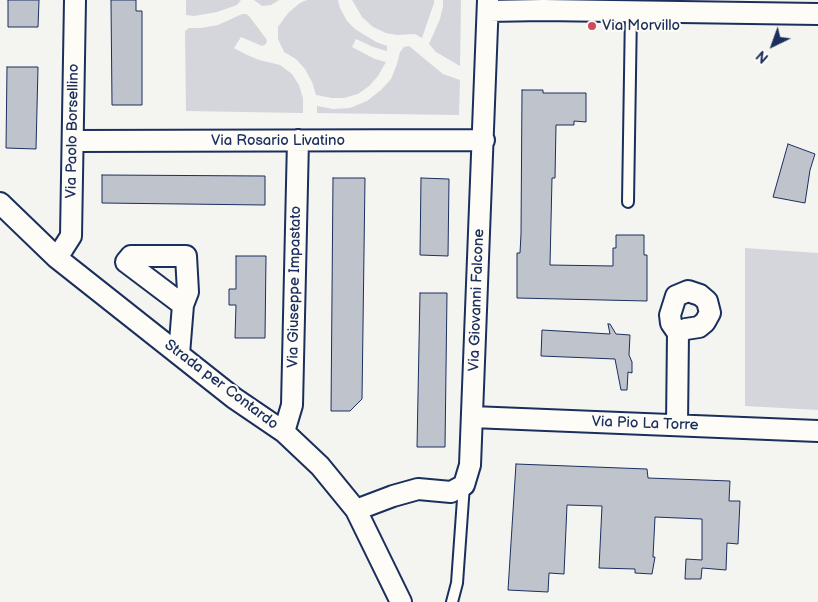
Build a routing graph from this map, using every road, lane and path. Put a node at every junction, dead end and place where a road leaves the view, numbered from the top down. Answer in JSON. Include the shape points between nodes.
{"nodes":[{"id":1,"x":75,"y":0,"type":"edge"},
{"id":2,"x":488,"y":5,"type":"edge"},
{"id":3,"x":682,"y":6,"type":"edge"},
{"id":4,"x":632,"y":11,"type":"junction"},
{"id":5,"x":818,"y":14,"type":"edge"},
{"id":6,"x":298,"y":140,"type":"junction"},
{"id":7,"x":484,"y":140,"type":"junction"},
{"id":8,"x":73,"y":142,"type":"junction"},
{"id":9,"x":0,"y":202,"type":"edge"},
{"id":10,"x":628,"y":202,"type":"dead end"},
{"id":11,"x":57,"y":258,"type":"junction"},
{"id":12,"x":183,"y":305,"type":"dead end"},
{"id":13,"x":678,"y":333,"type":"dead end"},
{"id":14,"x":179,"y":354,"type":"junction"},
{"id":15,"x":472,"y":417,"type":"junction"},
{"id":16,"x":676,"y":425,"type":"junction"},
{"id":17,"x":818,"y":431,"type":"edge"},
{"id":18,"x":284,"y":432,"type":"junction"},
{"id":19,"x":464,"y":484,"type":"junction"},
{"id":20,"x":356,"y":510,"type":"junction"},
{"id":21,"x":401,"y":602,"type":"edge"},
{"id":22,"x":452,"y":602,"type":"edge"}],
"edges":[{"from":1,"to":8,"type":"street","name":"Via Paolo Borsellino"},
{"from":2,"to":4,"type":"street"},
{"from":2,"to":7,"type":"street","name":"Via Giovanni Falcone"},
{"from":3,"to":4,"type":"street"},
{"from":3,"to":5,"type":"street"},
{"from":4,"to":10,"type":"lane"},
{"from":6,"to":7,"type":"street","name":"Via Rosario Livatino"},
{"from":6,"to":8,"type":"street","name":"Via Rosario Livatino"},
{"from":6,"to":18,"type":"street","name":"Via Giuseppe Impastato","via":[[292,405]]},
{"from":7,"to":15,"type":"street","name":"Via Giovanni Falcone"},
{"from":8,"to":11,"type":"street","name":"Via Paolo Borsellino","via":[[71,236]]},
{"from":9,"to":11,"type":"street","name":"Strada per Contardo"},
{"from":11,"to":14,"type":"street","name":"Strada per Contardo"},
{"from":12,"to":14,"type":"street"},
{"from":13,"to":16,"type":"street"},
{"from":14,"to":18,"type":"street","name":"Strada per Contardo","via":[[234,398]]},
{"from":15,"to":16,"type":"street","name":"Via Pio La Torre"},
{"from":15,"to":19,"type":"street","name":"Via Giovanni Falcone","via":[[470,465]]},
{"from":16,"to":17,"type":"street","name":"Via Pio La Torre"},
{"from":18,"to":20,"type":"street","name":"Strada per Contardo","via":[[320,466]]},
{"from":19,"to":20,"type":"street","via":[[451,492],[418,488]]},
{"from":19,"to":22,"type":"lane"},
{"from":20,"to":21,"type":"street","name":"Strada per Contardo"}]}
